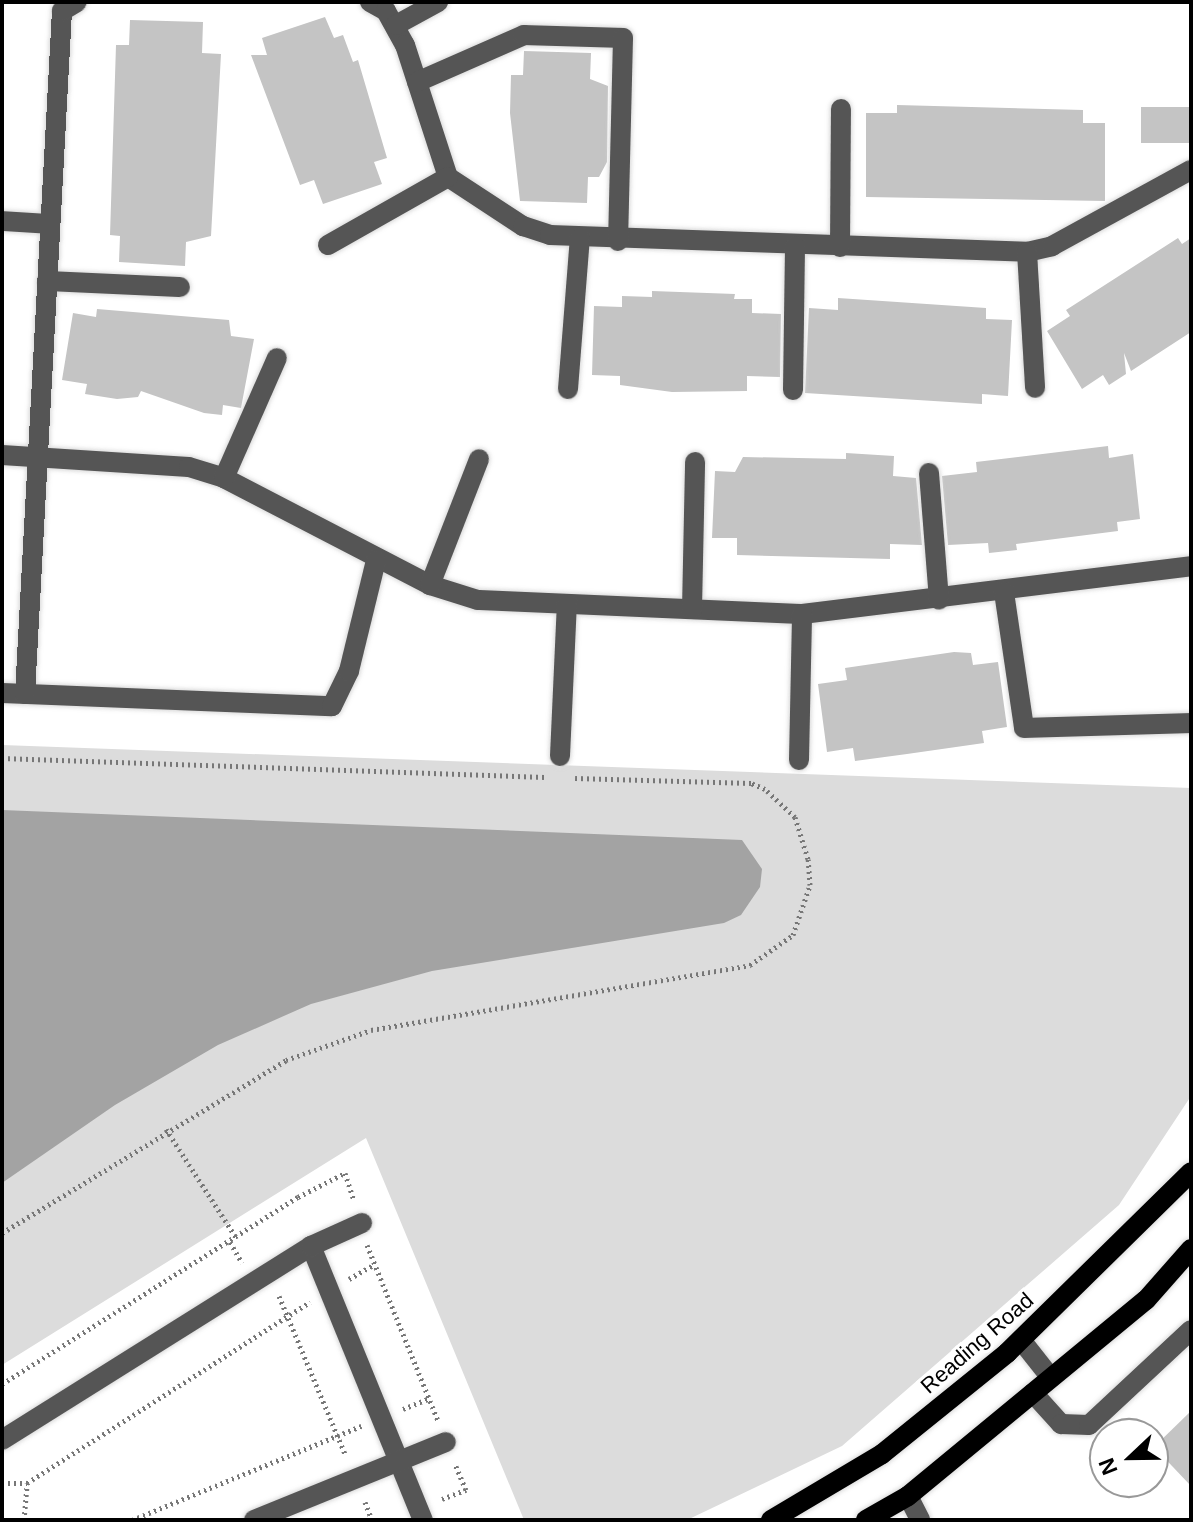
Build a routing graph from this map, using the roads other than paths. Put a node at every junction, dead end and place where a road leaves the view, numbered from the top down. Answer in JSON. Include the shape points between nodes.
{"nodes":[{"id":1,"x":370,"y":2,"type":"edge"},
{"id":2,"x":438,"y":2,"type":"edge"},
{"id":3,"x":61,"y":5,"type":"edge"},
{"id":4,"x":396,"y":25,"type":"junction"},
{"id":5,"x":417,"y":82,"type":"junction"},
{"id":6,"x":841,"y":109,"type":"dead end"},
{"id":7,"x":448,"y":177,"type":"junction"},
{"id":8,"x":1188,"y":177,"type":"edge"},
{"id":9,"x":2,"y":221,"type":"edge"},
{"id":10,"x":50,"y":224,"type":"junction"},
{"id":11,"x":580,"y":238,"type":"junction"},
{"id":12,"x":618,"y":241,"type":"junction"},
{"id":13,"x":328,"y":245,"type":"dead end"},
{"id":14,"x":795,"y":246,"type":"junction"},
{"id":15,"x":840,"y":247,"type":"junction"},
{"id":16,"x":1027,"y":252,"type":"junction"},
{"id":17,"x":47,"y":281,"type":"junction"},
{"id":18,"x":180,"y":287,"type":"dead end"},
{"id":19,"x":277,"y":358,"type":"dead end"},
{"id":20,"x":1035,"y":388,"type":"dead end"},
{"id":21,"x":568,"y":389,"type":"dead end"},
{"id":22,"x":793,"y":390,"type":"dead end"},
{"id":23,"x":2,"y":455,"type":"edge"},
{"id":24,"x":37,"y":458,"type":"junction"},
{"id":25,"x":479,"y":459,"type":"dead end"},
{"id":26,"x":695,"y":462,"type":"dead end"},
{"id":27,"x":929,"y":473,"type":"dead end"},
{"id":28,"x":224,"y":478,"type":"junction"},
{"id":29,"x":376,"y":560,"type":"junction"},
{"id":30,"x":1191,"y":566,"type":"edge"},
{"id":31,"x":430,"y":585,"type":"junction"},
{"id":32,"x":1004,"y":592,"type":"junction"},
{"id":33,"x":939,"y":600,"type":"junction"},
{"id":34,"x":567,"y":604,"type":"junction"},
{"id":35,"x":692,"y":609,"type":"junction"},
{"id":36,"x":802,"y":614,"type":"junction"},
{"id":37,"x":2,"y":693,"type":"edge"},
{"id":38,"x":25,"y":694,"type":"junction"},
{"id":39,"x":1191,"y":723,"type":"edge"},
{"id":40,"x":560,"y":756,"type":"dead end"},
{"id":41,"x":799,"y":760,"type":"dead end"},
{"id":42,"x":1191,"y":1172,"type":"edge"},
{"id":43,"x":362,"y":1223,"type":"road end"},
{"id":44,"x":311,"y":1246,"type":"junction"},
{"id":45,"x":1191,"y":1249,"type":"edge"},
{"id":46,"x":1191,"y":1330,"type":"edge"},
{"id":47,"x":1021,"y":1340,"type":"junction"},
{"id":48,"x":1051,"y":1378,"type":"junction"},
{"id":49,"x":1033,"y":1393,"type":"junction"},
{"id":50,"x":2,"y":1440,"type":"edge"},
{"id":51,"x":446,"y":1442,"type":"road end"},
{"id":52,"x":399,"y":1461,"type":"junction"},
{"id":53,"x":908,"y":1496,"type":"junction"},
{"id":54,"x":254,"y":1520,"type":"edge"},
{"id":55,"x":423,"y":1520,"type":"edge"},
{"id":56,"x":771,"y":1520,"type":"edge"},
{"id":57,"x":866,"y":1520,"type":"edge"},
{"id":58,"x":920,"y":1520,"type":"edge"}],
"edges":[{"from":1,"to":4,"type":"lane"},
{"from":2,"to":4,"type":"lane"},
{"from":3,"to":10,"type":"lane"},
{"from":4,"to":5,"type":"lane"},
{"from":5,"to":7,"type":"lane"},
{"from":5,"to":12,"type":"lane","via":[[524,35],[623,38]]},
{"from":6,"to":15,"type":"lane"},
{"from":7,"to":11,"type":"lane","via":[[523,226]]},
{"from":7,"to":13,"type":"lane"},
{"from":8,"to":16,"type":"lane","via":[[1052,246]]},
{"from":9,"to":10,"type":"lane"},
{"from":10,"to":17,"type":"lane"},
{"from":11,"to":12,"type":"lane"},
{"from":11,"to":21,"type":"lane"},
{"from":12,"to":14,"type":"lane"},
{"from":14,"to":15,"type":"lane"},
{"from":14,"to":22,"type":"lane"},
{"from":15,"to":16,"type":"lane"},
{"from":16,"to":20,"type":"lane"},
{"from":17,"to":18,"type":"lane"},
{"from":17,"to":24,"type":"lane"},
{"from":19,"to":28,"type":"lane"},
{"from":23,"to":24,"type":"lane"},
{"from":24,"to":28,"type":"lane","via":[[189,467]]},
{"from":24,"to":38,"type":"lane"},
{"from":25,"to":31,"type":"lane"},
{"from":26,"to":35,"type":"lane"},
{"from":27,"to":33,"type":"lane"},
{"from":28,"to":29,"type":"lane"},
{"from":29,"to":31,"type":"lane"},
{"from":29,"to":38,"type":"lane","via":[[349,671],[332,706]]},
{"from":30,"to":32,"type":"lane"},
{"from":31,"to":34,"type":"lane","via":[[478,600]]},
{"from":32,"to":33,"type":"lane"},
{"from":32,"to":39,"type":"lane","via":[[1024,728]]},
{"from":33,"to":36,"type":"lane"},
{"from":34,"to":35,"type":"lane"},
{"from":34,"to":40,"type":"lane"},
{"from":35,"to":36,"type":"lane"},
{"from":36,"to":41,"type":"lane"},
{"from":37,"to":38,"type":"lane"},
{"from":42,"to":47,"type":"main road","name":"Reading Road"},
{"from":43,"to":44,"type":"lane"},
{"from":44,"to":50,"type":"lane"},
{"from":44,"to":52,"type":"lane"},
{"from":45,"to":48,"type":"main road","via":[[1146,1300]]},
{"from":46,"to":49,"type":"lane","via":[[1089,1425],[1061,1424]]},
{"from":47,"to":48,"type":"lane"},
{"from":47,"to":56,"type":"main road","name":"Reading Road","via":[[882,1454]]},
{"from":48,"to":49,"type":"main road"},
{"from":49,"to":53,"type":"main road"},
{"from":51,"to":52,"type":"lane"},
{"from":52,"to":54,"type":"lane"},
{"from":52,"to":55,"type":"lane"},
{"from":53,"to":57,"type":"main road"},
{"from":53,"to":58,"type":"lane"}]}
